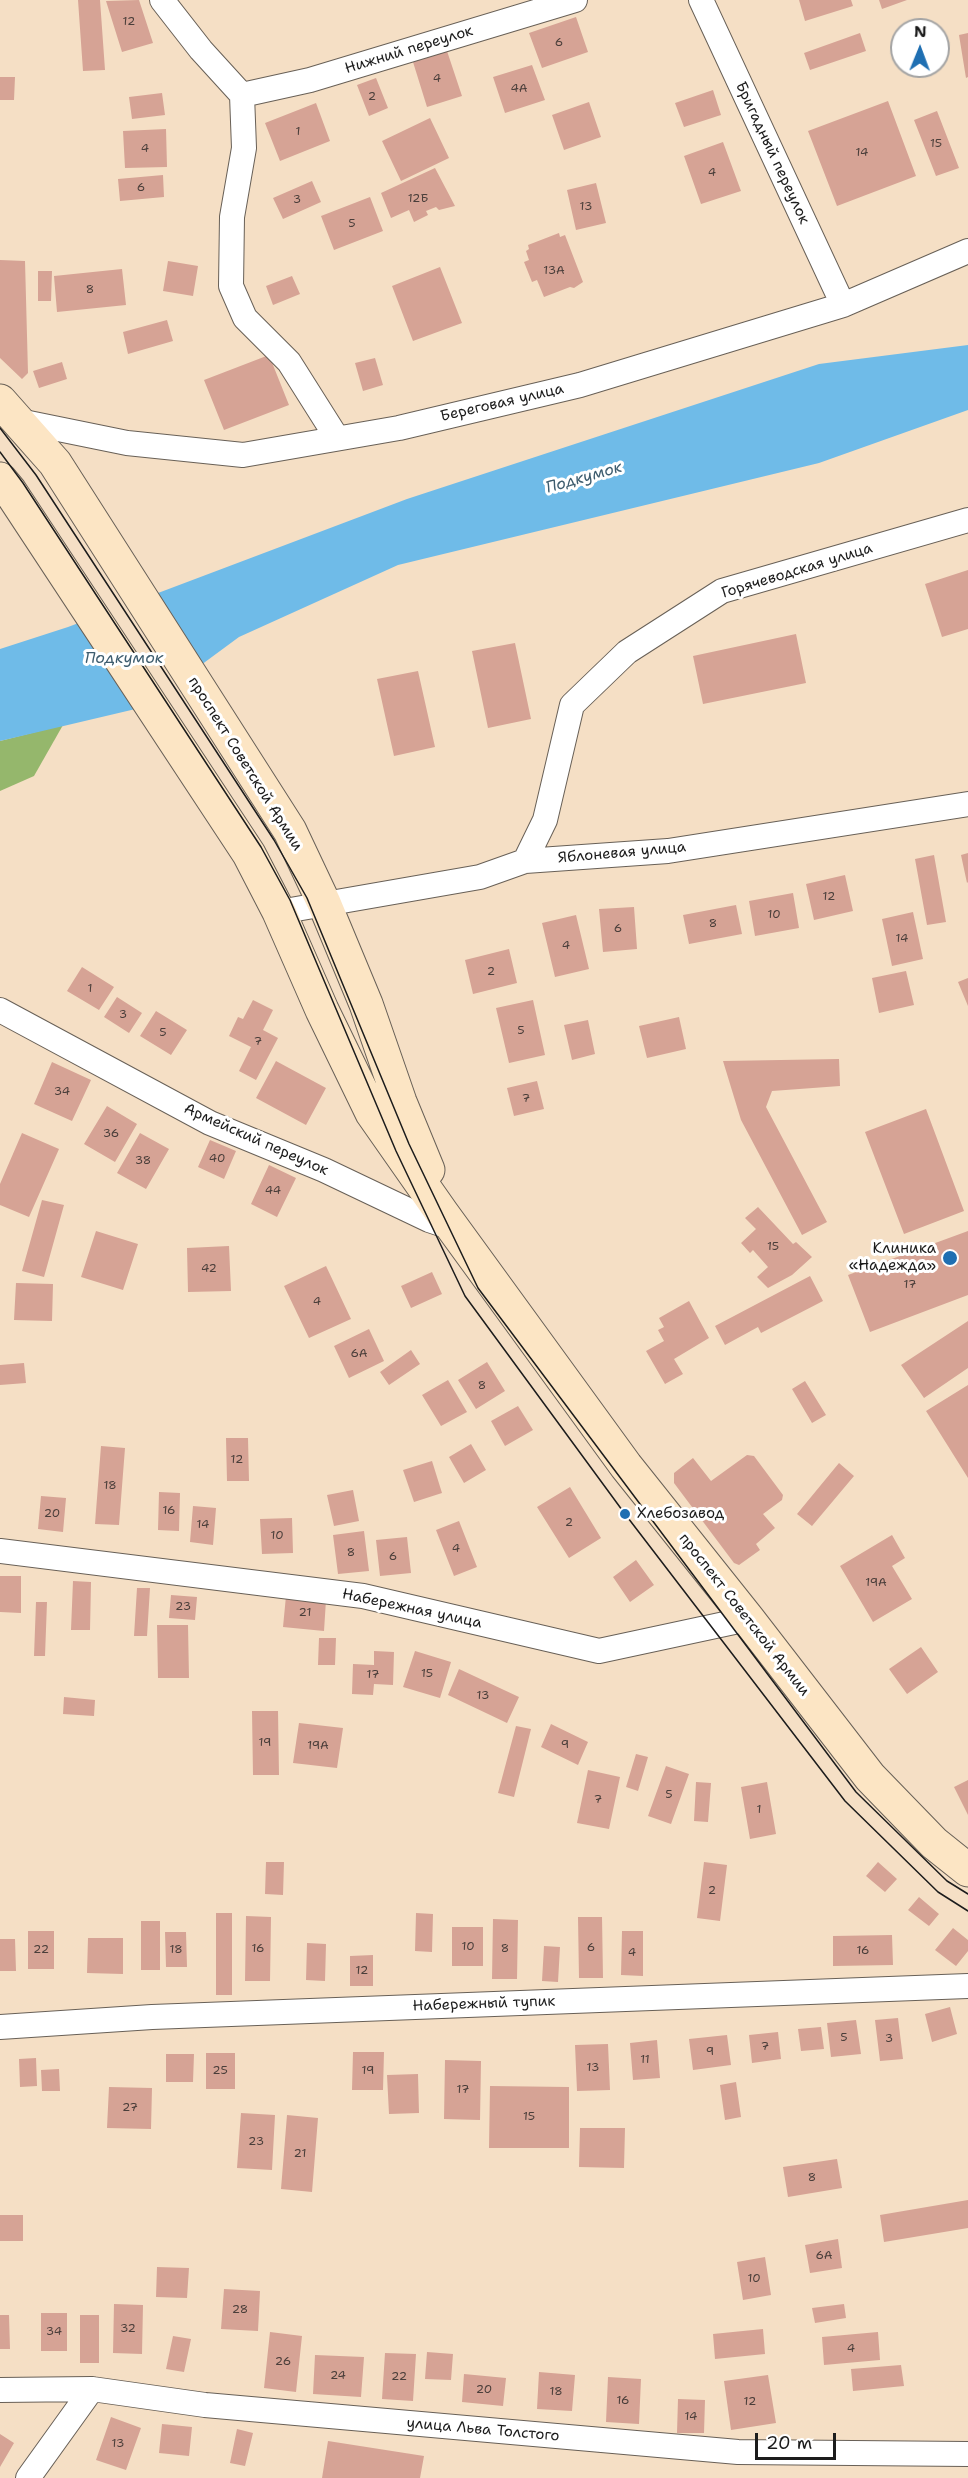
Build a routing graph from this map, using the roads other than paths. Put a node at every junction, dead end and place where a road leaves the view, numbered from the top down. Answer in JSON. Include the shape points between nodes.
{"nodes":[{"id":1,"x":162,"y":0,"type":"edge"},
{"id":2,"x":575,"y":0,"type":"edge"},
{"id":3,"x":701,"y":0,"type":"edge"},
{"id":4,"x":242,"y":95,"type":"junction"},
{"id":5,"x":968,"y":251,"type":"edge"},
{"id":6,"x":843,"y":306,"type":"junction"},
{"id":7,"x":10,"y":411,"type":"edge"},
{"id":8,"x":337,"y":438,"type":"junction"},
{"id":9,"x":5,"y":485,"type":"edge"},
{"id":10,"x":968,"y":520,"type":"edge"},
{"id":11,"x":968,"y":804,"type":"edge"},
{"id":12,"x":525,"y":861,"type":"junction"},
{"id":13,"x":324,"y":903,"type":"junction"},
{"id":14,"x":279,"y":912,"type":"junction"},
{"id":15,"x":0,"y":1010,"type":"edge"},
{"id":16,"x":453,"y":1228,"type":"junction"},
{"id":17,"x":0,"y":1551,"type":"edge"},
{"id":18,"x":748,"y":1619,"type":"junction"},
{"id":19,"x":968,"y":1870,"type":"edge"},
{"id":20,"x":968,"y":1986,"type":"edge"},
{"id":21,"x":0,"y":2027,"type":"edge"},
{"id":22,"x":92,"y":2389,"type":"junction"},
{"id":23,"x":0,"y":2390,"type":"edge"},
{"id":24,"x":968,"y":2454,"type":"edge"},
{"id":25,"x":28,"y":2478,"type":"edge"}],
"edges":[{"from":1,"to":4,"type":"street"},
{"from":2,"to":4,"type":"street","name":"Нижний переулок","via":[[310,80]]},
{"from":3,"to":6,"type":"street","name":"Бригадный переулок"},
{"from":4,"to":8,"type":"street","via":[[244,148],[232,217],[231,286],[245,318],[289,362]]},
{"from":5,"to":6,"type":"street","name":"Береговая улица"},
{"from":6,"to":8,"type":"street","name":"Береговая улица","via":[[580,385],[399,428]]},
{"from":7,"to":8,"type":"street","name":"Береговая улица","via":[[127,443],[243,454]]},
{"from":7,"to":13,"type":"main road","name":"проспект Советской Армии","via":[[55,463],[290,831]]},
{"from":9,"to":14,"type":"main road","name":"проспект Советской Армии","via":[[249,854]]},
{"from":10,"to":12,"type":"street","name":"Горячеводская улица","via":[[722,591],[627,652],[572,705],[545,820]]},
{"from":11,"to":12,"type":"street","name":"Яблоневая улица","via":[[668,851]]},
{"from":12,"to":13,"type":"street","name":"Яблоневая улица","via":[[480,877]]},
{"from":13,"to":14,"type":"street","name":"Яблоневая улица"},
{"from":13,"to":16,"type":"main road","name":"проспект Советской Армии"},
{"from":14,"to":16,"type":"main road","name":"проспект Советской Армии","via":[[372,1113]]},
{"from":15,"to":16,"type":"street","name":"Армейский переулок","via":[[210,1123]]},
{"from":16,"to":18,"type":"main road","name":"проспект Советской Армии","via":[[626,1466]]},
{"from":17,"to":18,"type":"street","name":"Набережная улица","via":[[363,1596],[599,1651]]},
{"from":18,"to":19,"type":"main road","name":"проспект Советской Армии","via":[[870,1777],[934,1843]]},
{"from":20,"to":21,"type":"street","name":"Набережный тупик","via":[[152,2017]]},
{"from":22,"to":23,"type":"street","name":"улица Льва Толстого"},
{"from":22,"to":24,"type":"street","name":"улица Льва Толстого","via":[[205,2405],[738,2452]]},
{"from":22,"to":25,"type":"street"}]}
